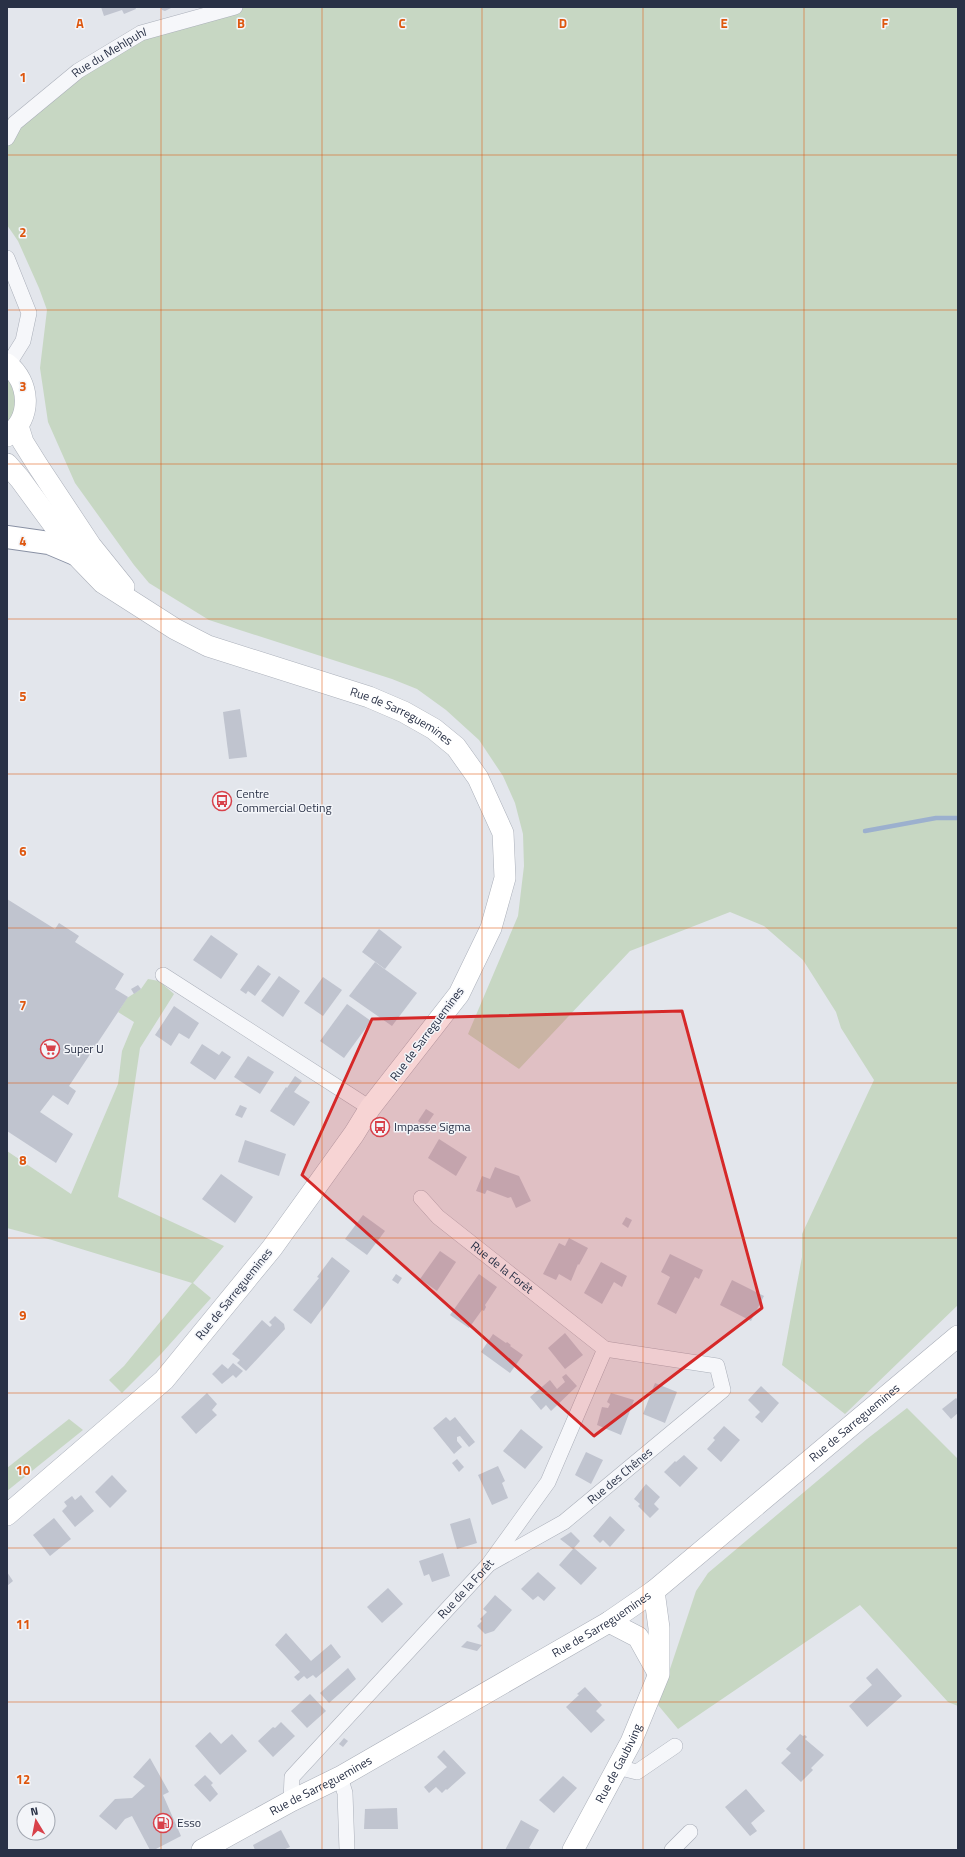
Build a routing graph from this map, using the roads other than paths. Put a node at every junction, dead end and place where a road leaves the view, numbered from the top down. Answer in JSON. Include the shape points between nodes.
{"nodes":[{"id":1,"x":235,"y":7,"type":"edge"},
{"id":2,"x":7,"y":138,"type":"edge"},
{"id":3,"x":7,"y":258,"type":"edge"},
{"id":4,"x":8,"y":364,"type":"edge"},
{"id":5,"x":12,"y":432,"type":"edge"},
{"id":6,"x":7,"y":464,"type":"edge"},
{"id":7,"x":7,"y":537,"type":"edge"},
{"id":8,"x":83,"y":550,"type":"junction"},
{"id":9,"x":163,"y":976,"type":"dead end"},
{"id":10,"x":370,"y":1108,"type":"junction"},
{"id":11,"x":421,"y":1198,"type":"dead end"},
{"id":12,"x":958,"y":1336,"type":"edge"},
{"id":13,"x":605,"y":1348,"type":"junction"},
{"id":14,"x":718,"y":1366,"type":"joint"},
{"id":15,"x":7,"y":1515,"type":"edge"},
{"id":16,"x":489,"y":1564,"type":"junction"},
{"id":17,"x":654,"y":1591,"type":"junction"},
{"id":18,"x":609,"y":1622,"type":"junction"},
{"id":19,"x":659,"y":1674,"type":"junction"},
{"id":20,"x":676,"y":1746,"type":"dead end"},
{"id":21,"x":617,"y":1768,"type":"junction"},
{"id":22,"x":340,"y":1777,"type":"junction"},
{"id":23,"x":291,"y":1801,"type":"junction"},
{"id":24,"x":690,"y":1832,"type":"dead end"},
{"id":25,"x":210,"y":1848,"type":"edge"},
{"id":26,"x":347,"y":1850,"type":"edge"},
{"id":27,"x":573,"y":1850,"type":"edge"},
{"id":28,"x":672,"y":1850,"type":"edge"}],
"edges":[{"from":1,"to":2,"type":"street","name":"Rue du Mehlpuhl","via":[[141,33],[78,71],[15,123]]},
{"from":3,"to":4,"type":"street","via":[[29,313],[22,341]]},
{"from":4,"to":5,"type":"main road","via":[[18,374],[26,400],[24,414]]},
{"from":5,"to":8,"type":"main road","via":[[23,442],[38,466]]},
{"from":6,"to":8,"type":"main road"},
{"from":7,"to":8,"type":"highway"},
{"from":8,"to":10,"type":"main road","name":"Rue de Sarreguemines","via":[[103,583],[174,629],[208,646],[369,697],[404,712],[434,729],[456,748],[481,785],[503,833],[505,878],[491,928],[459,994]]},
{"from":9,"to":10,"type":"street"},
{"from":10,"to":15,"type":"main road","name":"Rue de Sarreguemines","via":[[272,1248],[164,1380]]},
{"from":11,"to":13,"type":"street","name":"Rue de la Forêt","via":[[438,1217]]},
{"from":12,"to":17,"type":"main road","name":"Rue de Sarreguemines"},
{"from":13,"to":14,"type":"street","name":"Rue de la Forêt"},
{"from":13,"to":16,"type":"street","name":"Rue de la Forêt","via":[[548,1482]]},
{"from":14,"to":16,"type":"street","name":"Rue des Chênes","via":[[723,1390],[564,1522]]},
{"from":16,"to":23,"type":"street","name":"Rue de la Forêt","via":[[292,1777]]},
{"from":17,"to":18,"type":"main road","name":"Rue de Sarreguemines"},
{"from":17,"to":19,"type":"main road","via":[[659,1628]]},
{"from":18,"to":19,"type":"main road","via":[[638,1637]]},
{"from":18,"to":22,"type":"main road","name":"Rue de Sarreguemines"},
{"from":19,"to":21,"type":"main road","name":"Rue de Gaubiving","via":[[631,1742]]},
{"from":20,"to":21,"type":"street","via":[[637,1772]]},
{"from":21,"to":27,"type":"main road","name":"Rue de Gaubiving"},
{"from":22,"to":23,"type":"main road","name":"Rue de Sarreguemines"},
{"from":22,"to":26,"type":"street","via":[[345,1793]]},
{"from":23,"to":25,"type":"main road","name":"Rue de Sarreguemines"},
{"from":24,"to":28,"type":"street"}]}
